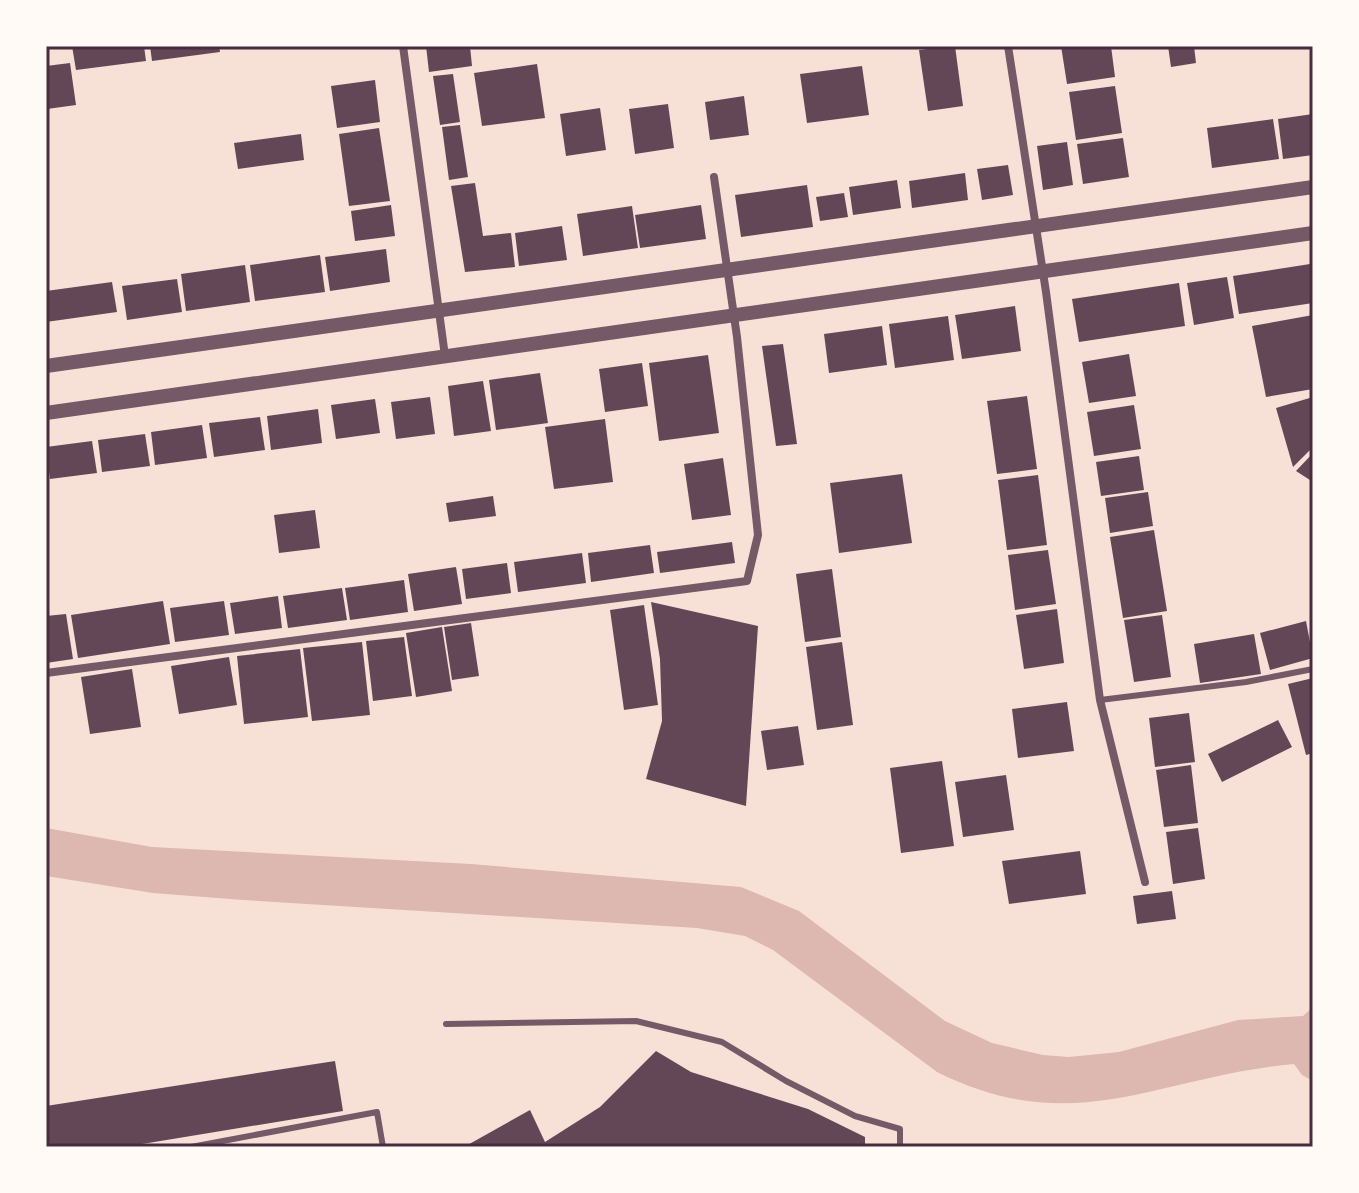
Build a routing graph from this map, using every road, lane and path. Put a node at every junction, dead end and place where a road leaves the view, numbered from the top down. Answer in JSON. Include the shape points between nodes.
{"nodes":[{"id":1,"x":403,"y":46,"type":"edge"},
{"id":2,"x":1008,"y":46,"type":"edge"},
{"id":3,"x":714,"y":177,"type":"dead end"},
{"id":4,"x":1313,"y":187,"type":"edge"},
{"id":5,"x":1034,"y":226,"type":"junction"},
{"id":6,"x":1313,"y":233,"type":"edge"},
{"id":7,"x":729,"y":270,"type":"junction"},
{"id":8,"x":1042,"y":272,"type":"junction"},
{"id":9,"x":438,"y":311,"type":"junction"},
{"id":10,"x":734,"y":315,"type":"junction"},
{"id":11,"x":445,"y":356,"type":"junction"},
{"id":12,"x":46,"y":366,"type":"edge"},
{"id":13,"x":46,"y":413,"type":"edge"},
{"id":14,"x":1313,"y":669,"type":"edge"},
{"id":15,"x":46,"y":673,"type":"edge"},
{"id":16,"x":1100,"y":700,"type":"junction"},
{"id":17,"x":1145,"y":882,"type":"dead end"},
{"id":18,"x":446,"y":1024,"type":"dead end"},
{"id":19,"x":191,"y":1147,"type":"edge"},
{"id":20,"x":383,"y":1147,"type":"edge"},
{"id":21,"x":900,"y":1147,"type":"edge"}],
"edges":[{"from":1,"to":9,"type":"street"},
{"from":2,"to":5,"type":"street"},
{"from":3,"to":7,"type":"street"},
{"from":4,"to":5,"type":"street"},
{"from":5,"to":7,"type":"street"},
{"from":5,"to":8,"type":"street"},
{"from":6,"to":8,"type":"street"},
{"from":7,"to":9,"type":"street"},
{"from":7,"to":10,"type":"street"},
{"from":8,"to":10,"type":"street"},
{"from":8,"to":16,"type":"street"},
{"from":9,"to":11,"type":"street"},
{"from":9,"to":12,"type":"street"},
{"from":10,"to":11,"type":"street"},
{"from":10,"to":15,"type":"street","via":[[758,535],[747,581]]},
{"from":11,"to":13,"type":"street"},
{"from":14,"to":16,"type":"lane"},
{"from":16,"to":17,"type":"street"},
{"from":18,"to":21,"type":"lane","via":[[636,1021],[722,1042],[855,1116],[900,1129]]},
{"from":19,"to":20,"type":"lane","via":[[377,1112]]}]}
